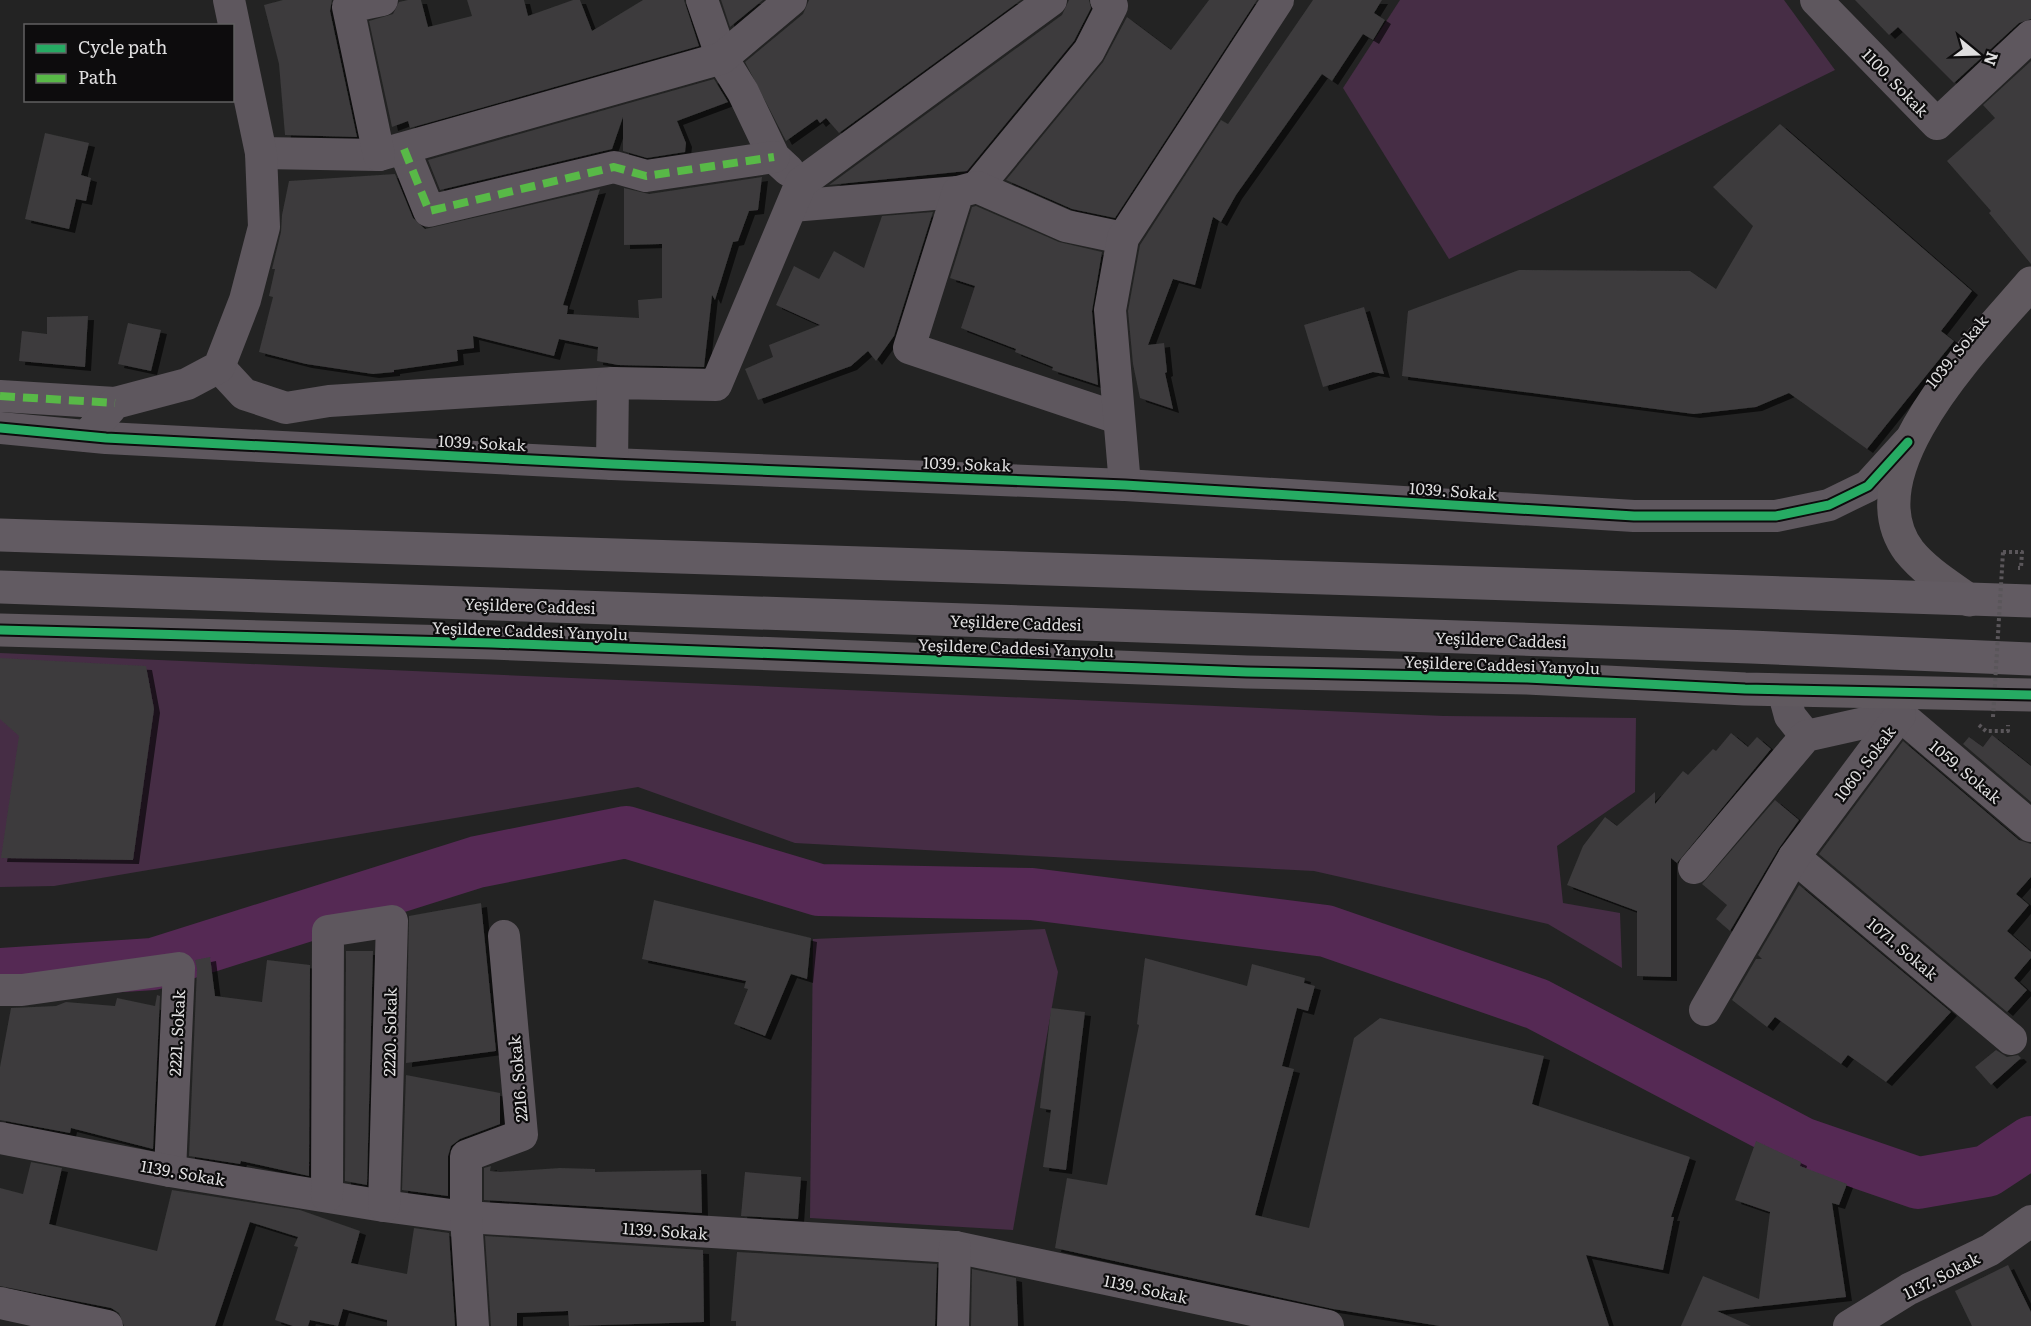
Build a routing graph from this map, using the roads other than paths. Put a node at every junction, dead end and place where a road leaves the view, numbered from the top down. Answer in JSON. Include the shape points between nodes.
{"nodes":[{"id":1,"x":229,"y":0,"type":"edge"},
{"id":2,"x":382,"y":0,"type":"edge"},
{"id":3,"x":702,"y":0,"type":"edge"},
{"id":4,"x":791,"y":0,"type":"edge"},
{"id":5,"x":1051,"y":0,"type":"edge"},
{"id":6,"x":1106,"y":0,"type":"edge"},
{"id":7,"x":1278,"y":0,"type":"edge"},
{"id":8,"x":1816,"y":0,"type":"edge"},
{"id":9,"x":2031,"y":36,"type":"edge"},
{"id":10,"x":722,"y":58,"type":"junction"},
{"id":11,"x":392,"y":152,"type":"junction"},
{"id":12,"x":261,"y":153,"type":"junction"},
{"id":13,"x":774,"y":157,"type":"junction"},
{"id":14,"x":967,"y":190,"type":"junction"},
{"id":15,"x":797,"y":195,"type":"junction"},
{"id":16,"x":1123,"y":238,"type":"junction"},
{"id":17,"x":2031,"y":283,"type":"edge"},
{"id":18,"x":219,"y":367,"type":"junction"},
{"id":19,"x":613,"y":383,"type":"junction"},
{"id":20,"x":0,"y":396,"type":"edge"},
{"id":21,"x":115,"y":403,"type":"junction"},
{"id":22,"x":1118,"y":417,"type":"junction"},
{"id":23,"x":0,"y":428,"type":"edge"},
{"id":24,"x":87,"y":436,"type":"junction"},
{"id":25,"x":612,"y":464,"type":"junction"},
{"id":26,"x":1125,"y":485,"type":"junction"},
{"id":27,"x":1880,"y":493,"type":"junction"},
{"id":28,"x":0,"y":535,"type":"edge"},
{"id":29,"x":0,"y":587,"type":"edge"},
{"id":30,"x":1969,"y":600,"type":"junction"},
{"id":31,"x":2031,"y":601,"type":"edge"},
{"id":32,"x":0,"y":630,"type":"edge"},
{"id":33,"x":2031,"y":659,"type":"edge"},
{"id":34,"x":1783,"y":690,"type":"junction"},
{"id":35,"x":2031,"y":696,"type":"edge"},
{"id":36,"x":1900,"y":715,"type":"junction"},
{"id":37,"x":1806,"y":736,"type":"junction"},
{"id":38,"x":2031,"y":826,"type":"edge"},
{"id":39,"x":1794,"y":857,"type":"junction"},
{"id":40,"x":1694,"y":868,"type":"dead end"},
{"id":41,"x":504,"y":936,"type":"dead end"},
{"id":42,"x":0,"y":990,"type":"edge"},
{"id":43,"x":1705,"y":1010,"type":"dead end"},
{"id":44,"x":2011,"y":1039,"type":"dead end"},
{"id":45,"x":0,"y":1138,"type":"edge"},
{"id":46,"x":170,"y":1171,"type":"junction"},
{"id":47,"x":327,"y":1196,"type":"junction"},
{"id":48,"x":384,"y":1206,"type":"junction"},
{"id":49,"x":466,"y":1217,"type":"junction"},
{"id":50,"x":2029,"y":1229,"type":"edge"},
{"id":51,"x":955,"y":1247,"type":"junction"},
{"id":52,"x":0,"y":1303,"type":"edge"},
{"id":53,"x":107,"y":1326,"type":"edge"},
{"id":54,"x":473,"y":1326,"type":"edge"},
{"id":55,"x":953,"y":1326,"type":"edge"},
{"id":56,"x":1328,"y":1326,"type":"edge"},
{"id":57,"x":1849,"y":1326,"type":"edge"}],
"edges":[{"from":1,"to":12,"type":"street"},
{"from":2,"to":11,"type":"street","via":[[348,7]]},
{"from":3,"to":10,"type":"street"},
{"from":4,"to":10,"type":"street"},
{"from":5,"to":15,"type":"street"},
{"from":6,"to":14,"type":"street","via":[[1112,6],[1089,51]]},
{"from":7,"to":16,"type":"street"},
{"from":8,"to":9,"type":"street","name":"1100. Sokak","via":[[1937,124]]},
{"from":10,"to":11,"type":"street"},
{"from":10,"to":13,"type":"street"},
{"from":11,"to":12,"type":"street"},
{"from":11,"to":13,"type":"street","via":[[429,211],[614,167],[646,176]]},
{"from":12,"to":18,"type":"street","via":[[264,227],[245,300]]},
{"from":13,"to":15,"type":"street"},
{"from":14,"to":15,"type":"street"},
{"from":14,"to":16,"type":"street","via":[[1066,226]]},
{"from":14,"to":22,"type":"street","via":[[909,348]]},
{"from":15,"to":19,"type":"street","via":[[716,385]]},
{"from":16,"to":22,"type":"street","via":[[1110,310]]},
{"from":17,"to":27,"type":"main road","name":"1039. Sokak","via":[[1963,364],[1908,442]]},
{"from":18,"to":19,"type":"street","via":[[244,394],[286,408],[330,401]]},
{"from":18,"to":21,"type":"street","via":[[187,384]]},
{"from":19,"to":25,"type":"street"},
{"from":20,"to":21,"type":"street"},
{"from":21,"to":24,"type":"street"},
{"from":22,"to":26,"type":"street"},
{"from":23,"to":24,"type":"street","name":"1039. Sokak"},
{"from":24,"to":25,"type":"street","name":"1039. Sokak"},
{"from":25,"to":26,"type":"street","name":"1039. Sokak"},
{"from":26,"to":27,"type":"street","name":"1039. Sokak","via":[[1634,516],[1776,516]]},
{"from":27,"to":30,"type":"main road","name":"1039. Sokak","via":[[1908,549],[1923,566]]},
{"from":28,"to":30,"type":"highway"},
{"from":29,"to":33,"type":"highway","name":"Yeşildere Caddesi"},
{"from":30,"to":31,"type":"highway"},
{"from":32,"to":34,"type":"main road","name":"Yeşildere Caddesi Yanyolu","via":[[492,643]]},
{"from":34,"to":35,"type":"main road","name":"Yeşildere Caddesi Yanyolu"},
{"from":34,"to":37,"type":"street","via":[[1790,716]]},
{"from":36,"to":37,"type":"street","name":"1060. Sokak"},
{"from":36,"to":38,"type":"street","name":"1059. Sokak"},
{"from":36,"to":39,"type":"street","name":"1060. Sokak"},
{"from":37,"to":40,"type":"street"},
{"from":39,"to":43,"type":"street","name":"1060. Sokak"},
{"from":39,"to":44,"type":"street","name":"1071. Sokak"},
{"from":41,"to":49,"type":"street","name":"2216. Sokak","via":[[522,1135],[466,1156]]},
{"from":42,"to":46,"type":"street","name":"2221. Sokak","via":[[179,968]]},
{"from":45,"to":46,"type":"street","name":"1139. Sokak"},
{"from":46,"to":47,"type":"street","name":"1139. Sokak"},
{"from":47,"to":48,"type":"street","name":"1139. Sokak"},
{"from":47,"to":48,"type":"street","name":"2220. Sokak","via":[[328,931],[392,921]]},
{"from":48,"to":49,"type":"street","name":"1139. Sokak"},
{"from":49,"to":51,"type":"street","name":"1139. Sokak"},
{"from":49,"to":54,"type":"street","name":"2216. Sokak"},
{"from":50,"to":57,"type":"street","name":"1137. Sokak","via":[[1909,1289]]},
{"from":51,"to":55,"type":"street"},
{"from":51,"to":56,"type":"street","name":"1139. Sokak"},
{"from":52,"to":53,"type":"street"}]}
